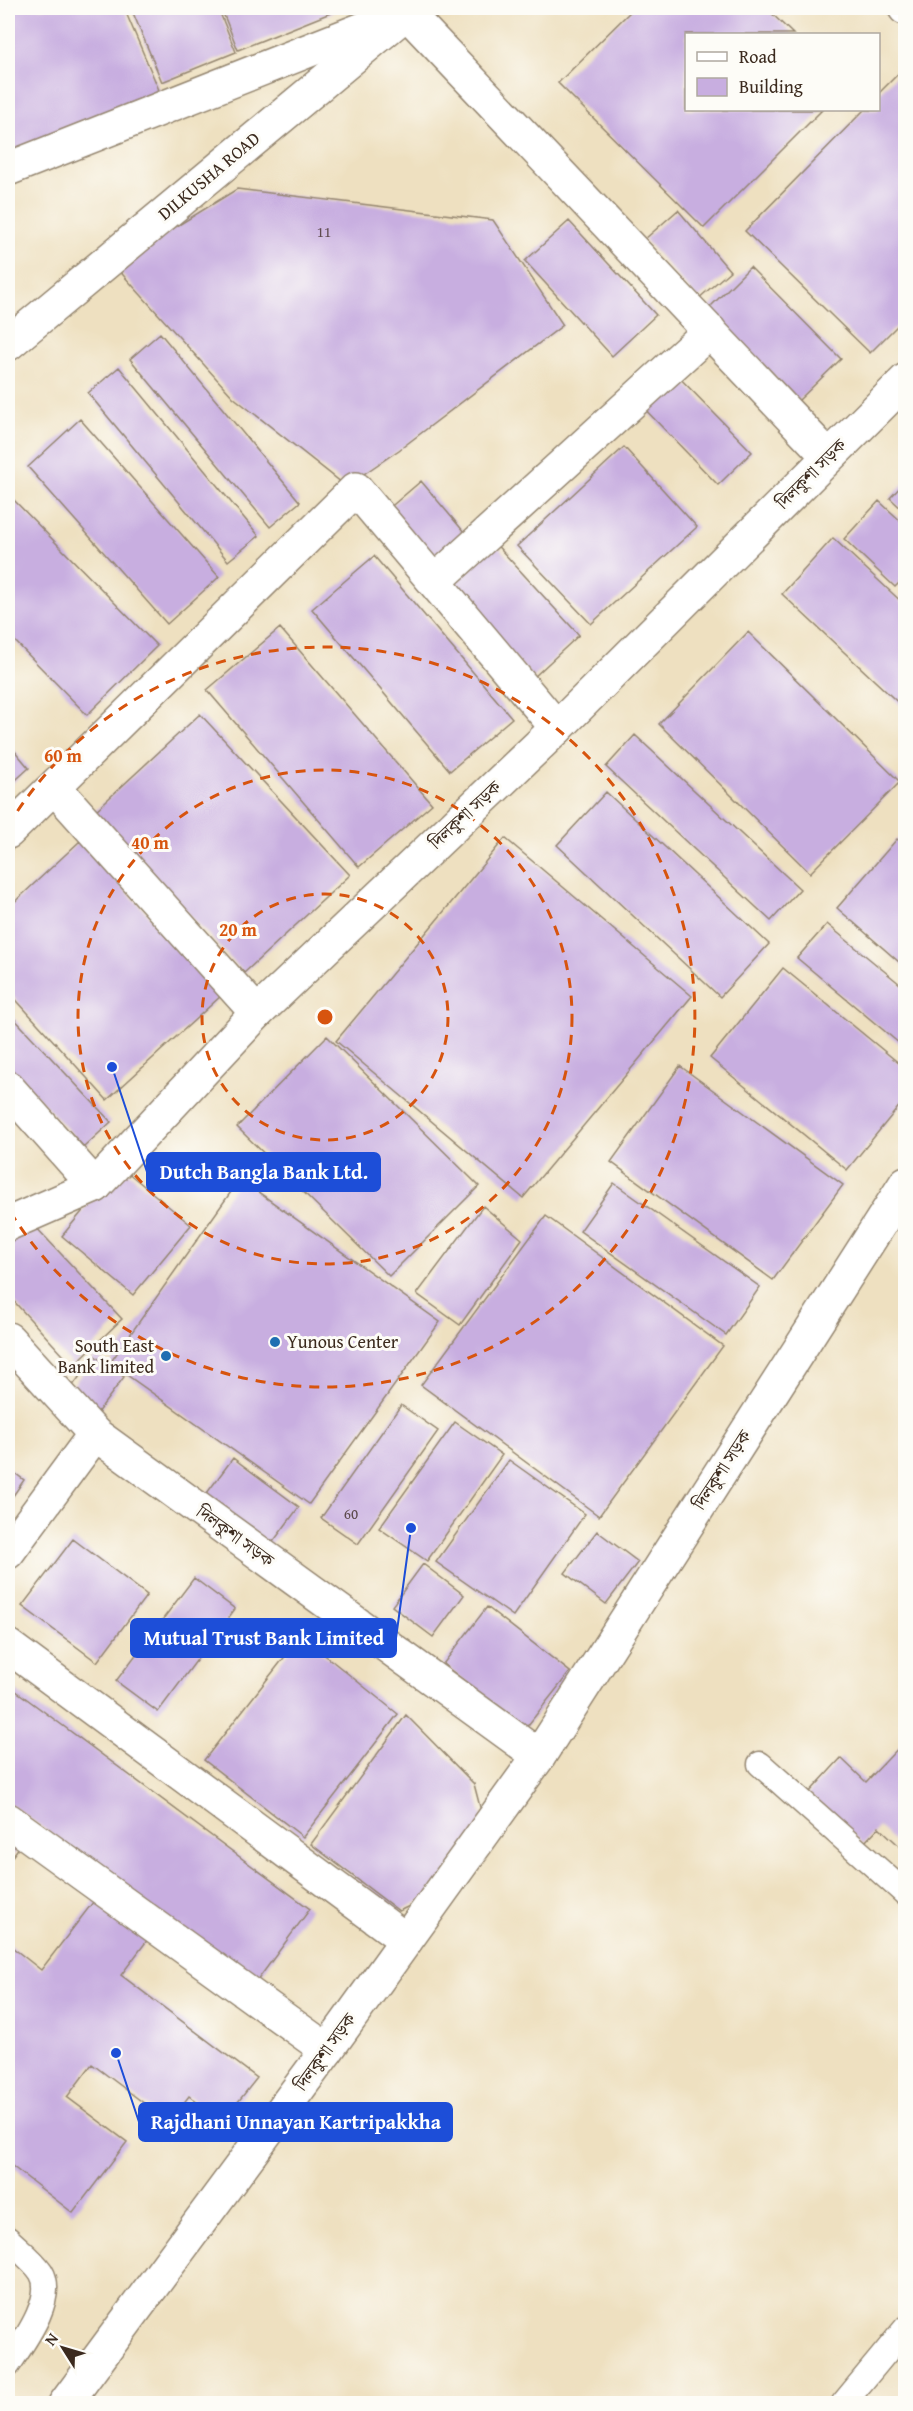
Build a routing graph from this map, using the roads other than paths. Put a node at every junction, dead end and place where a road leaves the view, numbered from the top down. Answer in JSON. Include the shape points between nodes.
{"nodes":[{"id":1,"x":409,"y":10,"type":"edge"},
{"id":2,"x":8,"y":169,"type":"edge"},
{"id":3,"x":710,"y":331,"type":"junction"},
{"id":4,"x":8,"y":344,"type":"edge"},
{"id":5,"x":906,"y":380,"type":"edge"},
{"id":6,"x":828,"y":456,"type":"junction"},
{"id":7,"x":434,"y":582,"type":"junction"},
{"id":8,"x":557,"y":728,"type":"junction"},
{"id":9,"x":54,"y":787,"type":"junction"},
{"id":10,"x":8,"y":832,"type":"edge"},
{"id":11,"x":257,"y":1013,"type":"junction"},
{"id":12,"x":8,"y":1088,"type":"edge"},
{"id":13,"x":906,"y":1183,"type":"edge"},
{"id":14,"x":95,"y":1186,"type":"junction"},
{"id":15,"x":8,"y":1224,"type":"edge"},
{"id":16,"x":8,"y":1339,"type":"edge"},
{"id":17,"x":95,"y":1434,"type":"junction"},
{"id":18,"x":8,"y":1552,"type":"edge"},
{"id":19,"x":8,"y":1646,"type":"edge"},
{"id":20,"x":539,"y":1756,"type":"junction"},
{"id":21,"x":760,"y":1764,"type":"dead end"},
{"id":22,"x":8,"y":1820,"type":"edge"},
{"id":23,"x":906,"y":1894,"type":"edge"},
{"id":24,"x":406,"y":1940,"type":"junction"},
{"id":25,"x":327,"y":2050,"type":"junction"},
{"id":26,"x":8,"y":2239,"type":"edge"},
{"id":27,"x":906,"y":2328,"type":"edge"},
{"id":28,"x":8,"y":2365,"type":"edge"},
{"id":29,"x":65,"y":2403,"type":"edge"},
{"id":30,"x":843,"y":2403,"type":"edge"}],
"edges":[{"from":1,"to":2,"type":"street"},
{"from":1,"to":3,"type":"street"},
{"from":1,"to":4,"type":"street","name":"DILKUSHA ROAD"},
{"from":3,"to":6,"type":"street"},
{"from":3,"to":7,"type":"street"},
{"from":5,"to":6,"type":"street","name":"দিলকুশা সড়ক"},
{"from":6,"to":8,"type":"street","name":"দিলকুশা সড়ক"},
{"from":7,"to":8,"type":"street"},
{"from":7,"to":9,"type":"street","via":[[356,489]]},
{"from":8,"to":11,"type":"street","name":"দিলকুশা সড়ক"},
{"from":9,"to":10,"type":"street"},
{"from":9,"to":11,"type":"street"},
{"from":11,"to":14,"type":"street","name":"দিলকুশা সড়ক"},
{"from":12,"to":14,"type":"street"},
{"from":13,"to":20,"type":"street","name":"দিলকুশা সড়ক"},
{"from":14,"to":15,"type":"street","name":"দিলকুশা সড়ক"},
{"from":16,"to":17,"type":"street","name":"দিলকুশা সড়ক"},
{"from":17,"to":18,"type":"street"},
{"from":17,"to":20,"type":"street","name":"দিলকুশা সড়ক"},
{"from":19,"to":24,"type":"street"},
{"from":20,"to":24,"type":"street","name":"দিলকুশা সড়ক"},
{"from":21,"to":23,"type":"lane"},
{"from":22,"to":25,"type":"street"},
{"from":24,"to":25,"type":"street","name":"দিলকুশা সড়ক"},
{"from":25,"to":29,"type":"street","name":"দিলকুশা সড়ক"},
{"from":26,"to":28,"type":"lane","via":[[41,2272],[45,2287],[34,2328]]},
{"from":27,"to":30,"type":"lane"}]}
